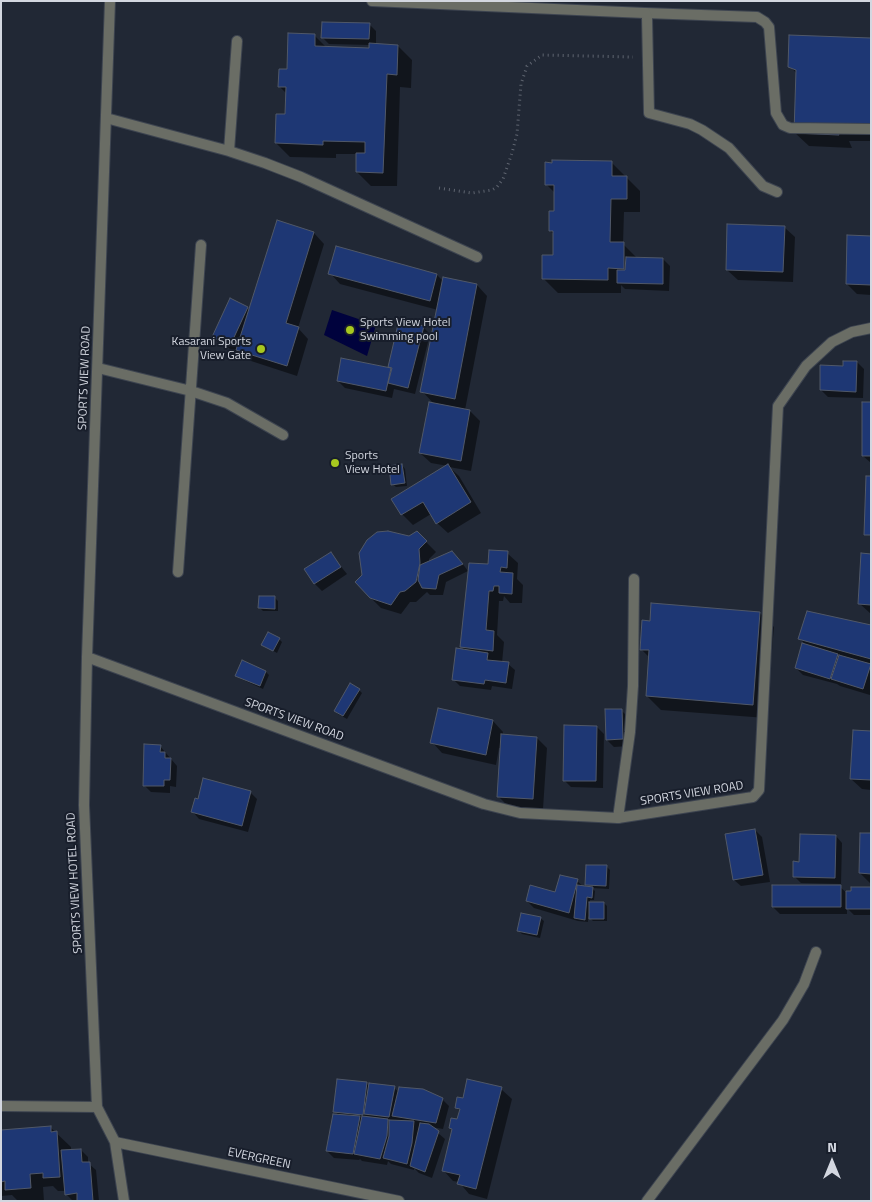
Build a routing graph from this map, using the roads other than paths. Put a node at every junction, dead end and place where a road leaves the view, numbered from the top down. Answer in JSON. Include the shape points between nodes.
{"nodes":[{"id":1,"x":110,"y":1,"type":"edge"},
{"id":2,"x":372,"y":1,"type":"edge"},
{"id":3,"x":645,"y":14,"type":"junction"},
{"id":4,"x":238,"y":41,"type":"dead end"},
{"id":5,"x":106,"y":118,"type":"junction"},
{"id":6,"x":871,"y":128,"type":"edge"},
{"id":7,"x":229,"y":151,"type":"junction"},
{"id":8,"x":778,"y":192,"type":"dead end"},
{"id":9,"x":201,"y":245,"type":"dead end"},
{"id":10,"x":477,"y":258,"type":"dead end"},
{"id":11,"x":871,"y":328,"type":"edge"},
{"id":12,"x":98,"y":368,"type":"junction"},
{"id":13,"x":191,"y":391,"type":"junction"},
{"id":14,"x":283,"y":436,"type":"dead end"},
{"id":15,"x":178,"y":572,"type":"dead end"},
{"id":16,"x":634,"y":578,"type":"dead end"},
{"id":17,"x":87,"y":657,"type":"junction"},
{"id":18,"x":618,"y":818,"type":"junction"},
{"id":19,"x":816,"y":952,"type":"dead end"},
{"id":20,"x":1,"y":1106,"type":"edge"},
{"id":21,"x":97,"y":1107,"type":"junction"},
{"id":22,"x":115,"y":1142,"type":"junction"},
{"id":23,"x":124,"y":1201,"type":"edge"},
{"id":24,"x":398,"y":1201,"type":"edge"},
{"id":25,"x":647,"y":1201,"type":"edge"}],
"edges":[{"from":1,"to":5,"type":"street","name":"SPORTS VIEW ROAD"},
{"from":2,"to":3,"type":"street"},
{"from":3,"to":6,"type":"street","via":[[757,17],[769,27],[776,113],[783,125],[790,128]]},
{"from":3,"to":8,"type":"street","via":[[649,113],[690,124],[716,138],[763,186]]},
{"from":4,"to":7,"type":"street"},
{"from":5,"to":7,"type":"street"},
{"from":5,"to":12,"type":"street","name":"SPORTS VIEW ROAD"},
{"from":7,"to":10,"type":"street","via":[[301,177]]},
{"from":9,"to":13,"type":"street"},
{"from":11,"to":18,"type":"street","name":"SPORTS VIEW ROAD","via":[[852,332],[832,342],[806,366],[778,406],[759,790],[753,797]]},
{"from":12,"to":13,"type":"street"},
{"from":12,"to":17,"type":"street","name":"SPORTS VIEW ROAD"},
{"from":13,"to":14,"type":"street","via":[[227,403]]},
{"from":13,"to":15,"type":"street"},
{"from":16,"to":18,"type":"street","via":[[630,732]]},
{"from":17,"to":18,"type":"street","name":"SPORTS VIEW ROAD","via":[[504,810],[520,814]]},
{"from":17,"to":21,"type":"street","name":"SPORTS VIEW HOTEL ROAD","via":[[84,805]]},
{"from":19,"to":25,"type":"street","via":[[804,984],[783,1020]]},
{"from":20,"to":21,"type":"street"},
{"from":21,"to":22,"type":"street"},
{"from":22,"to":23,"type":"street"},
{"from":22,"to":24,"type":"street","name":"EVERGREEN"}]}
